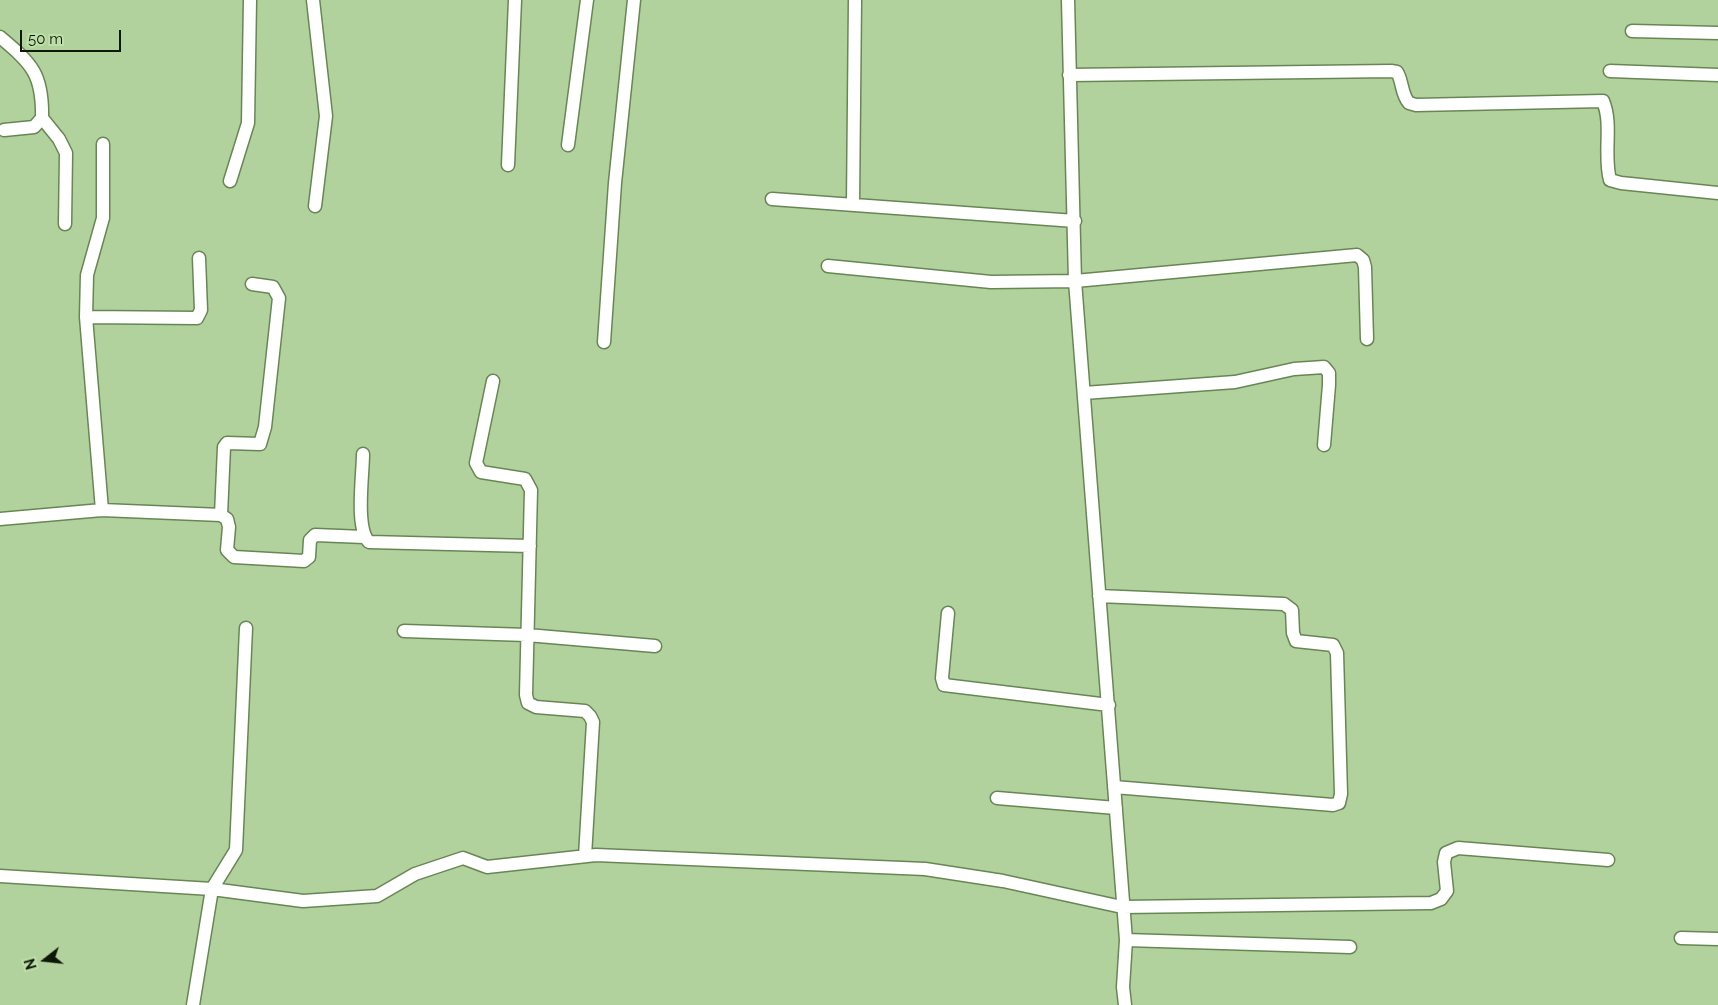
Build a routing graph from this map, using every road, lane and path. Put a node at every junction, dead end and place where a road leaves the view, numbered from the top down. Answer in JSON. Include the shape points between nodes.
{"nodes":[{"id":1,"x":250,"y":0,"type":"edge"},
{"id":2,"x":313,"y":0,"type":"edge"},
{"id":3,"x":515,"y":0,"type":"edge"},
{"id":4,"x":586,"y":0,"type":"edge"},
{"id":5,"x":634,"y":0,"type":"edge"},
{"id":6,"x":855,"y":0,"type":"edge"},
{"id":7,"x":1068,"y":0,"type":"edge"},
{"id":8,"x":1632,"y":31,"type":"dead end"},
{"id":9,"x":1718,"y":33,"type":"edge"},
{"id":10,"x":0,"y":37,"type":"edge"},
{"id":11,"x":1610,"y":71,"type":"dead end"},
{"id":12,"x":1718,"y":75,"type":"edge"},
{"id":13,"x":1069,"y":76,"type":"junction"},
{"id":14,"x":42,"y":118,"type":"junction"},
{"id":15,"x":4,"y":130,"type":"dead end"},
{"id":16,"x":103,"y":144,"type":"dead end"},
{"id":17,"x":568,"y":145,"type":"dead end"},
{"id":18,"x":508,"y":165,"type":"dead end"},
{"id":19,"x":230,"y":181,"type":"dead end"},
{"id":20,"x":1718,"y":193,"type":"edge"},
{"id":21,"x":772,"y":199,"type":"dead end"},
{"id":22,"x":853,"y":204,"type":"junction"},
{"id":23,"x":315,"y":206,"type":"dead end"},
{"id":24,"x":1075,"y":222,"type":"junction"},
{"id":25,"x":65,"y":224,"type":"dead end"},
{"id":26,"x":199,"y":258,"type":"dead end"},
{"id":27,"x":828,"y":266,"type":"dead end"},
{"id":28,"x":1075,"y":281,"type":"junction"},
{"id":29,"x":252,"y":284,"type":"dead end"},
{"id":30,"x":86,"y":317,"type":"junction"},
{"id":31,"x":1367,"y":339,"type":"dead end"},
{"id":32,"x":604,"y":342,"type":"dead end"},
{"id":33,"x":494,"y":381,"type":"dead end"},
{"id":34,"x":1084,"y":393,"type":"junction"},
{"id":35,"x":1324,"y":445,"type":"dead end"},
{"id":36,"x":363,"y":454,"type":"dead end"},
{"id":37,"x":102,"y":510,"type":"junction"},
{"id":38,"x":221,"y":515,"type":"junction"},
{"id":39,"x":0,"y":519,"type":"edge"},
{"id":40,"x":364,"y":537,"type":"junction"},
{"id":41,"x":530,"y":546,"type":"junction"},
{"id":42,"x":1099,"y":596,"type":"junction"},
{"id":43,"x":948,"y":613,"type":"dead end"},
{"id":44,"x":246,"y":628,"type":"dead end"},
{"id":45,"x":404,"y":632,"type":"dead end"},
{"id":46,"x":527,"y":635,"type":"junction"},
{"id":47,"x":655,"y":646,"type":"dead end"},
{"id":48,"x":1109,"y":705,"type":"junction"},
{"id":49,"x":1114,"y":787,"type":"junction"},
{"id":50,"x":997,"y":798,"type":"dead end"},
{"id":51,"x":1116,"y":808,"type":"junction"},
{"id":52,"x":585,"y":856,"type":"junction"},
{"id":53,"x":1608,"y":860,"type":"dead end"},
{"id":54,"x":0,"y":876,"type":"edge"},
{"id":55,"x":212,"y":889,"type":"junction"},
{"id":56,"x":1122,"y":908,"type":"junction"},
{"id":57,"x":1681,"y":938,"type":"dead end"},
{"id":58,"x":1718,"y":938,"type":"edge"},
{"id":59,"x":1126,"y":940,"type":"junction"},
{"id":60,"x":1350,"y":947,"type":"dead end"},
{"id":61,"x":193,"y":1005,"type":"edge"},
{"id":62,"x":1125,"y":1005,"type":"edge"}],
"edges":[{"from":1,"to":19,"type":"street","via":[[248,123]]},
{"from":2,"to":23,"type":"street","via":[[326,116]]},
{"from":3,"to":18,"type":"street"},
{"from":4,"to":17,"type":"street"},
{"from":5,"to":32,"type":"street","via":[[615,183]]},
{"from":6,"to":22,"type":"street"},
{"from":7,"to":13,"type":"street"},
{"from":8,"to":9,"type":"street"},
{"from":10,"to":14,"type":"street","via":[[27,60],[36,74]]},
{"from":11,"to":12,"type":"street"},
{"from":13,"to":20,"type":"street","via":[[1391,71],[1397,72],[1400,78],[1404,98],[1416,105],[1603,101],[1607,110],[1610,180]]},
{"from":13,"to":24,"type":"street"},
{"from":14,"to":15,"type":"street","via":[[34,127]]},
{"from":14,"to":25,"type":"street","via":[[66,153]]},
{"from":16,"to":30,"type":"street","via":[[102,218],[87,274]]},
{"from":21,"to":22,"type":"street"},
{"from":22,"to":24,"type":"street"},
{"from":24,"to":28,"type":"street"},
{"from":26,"to":30,"type":"street","via":[[201,310],[196,318]]},
{"from":27,"to":28,"type":"street","via":[[991,282]]},
{"from":28,"to":31,"type":"street","via":[[1357,254],[1366,268]]},
{"from":28,"to":34,"type":"street"},
{"from":29,"to":38,"type":"street","via":[[273,287],[279,298],[265,427],[260,444],[227,443],[224,446]]},
{"from":30,"to":37,"type":"street"},
{"from":33,"to":41,"type":"street","via":[[476,463],[480,472],[525,479],[529,483]]},
{"from":34,"to":35,"type":"street","via":[[1235,382],[1294,369],[1324,367],[1329,373],[1329,385]]},
{"from":34,"to":42,"type":"street"},
{"from":36,"to":40,"type":"street"},
{"from":37,"to":38,"type":"street"},
{"from":37,"to":39,"type":"street"},
{"from":38,"to":40,"type":"street","via":[[229,527],[227,550],[234,557],[304,561],[309,557],[310,540],[315,535]]},
{"from":40,"to":41,"type":"street","via":[[369,542]]},
{"from":41,"to":46,"type":"street"},
{"from":42,"to":48,"type":"street"},
{"from":42,"to":49,"type":"street","via":[[1284,604],[1292,610],[1296,641],[1333,645],[1337,653],[1339,803]]},
{"from":43,"to":48,"type":"street","via":[[944,685]]},
{"from":44,"to":55,"type":"street","via":[[236,850]]},
{"from":45,"to":46,"type":"street"},
{"from":46,"to":47,"type":"street"},
{"from":46,"to":52,"type":"street","via":[[528,703],[536,707],[584,712],[593,722]]},
{"from":48,"to":49,"type":"street"},
{"from":49,"to":51,"type":"street"},
{"from":50,"to":51,"type":"street"},
{"from":51,"to":56,"type":"street"},
{"from":52,"to":55,"type":"street","via":[[487,867],[463,858],[416,874],[377,896],[304,901]]},
{"from":52,"to":56,"type":"street","via":[[925,870],[1003,881]]},
{"from":53,"to":56,"type":"street","via":[[1458,848],[1446,853],[1447,892],[1441,900],[1431,903]]},
{"from":54,"to":55,"type":"street"},
{"from":55,"to":61,"type":"street"},
{"from":56,"to":59,"type":"street"},
{"from":57,"to":58,"type":"street"},
{"from":59,"to":60,"type":"street"},
{"from":59,"to":62,"type":"street"}]}
